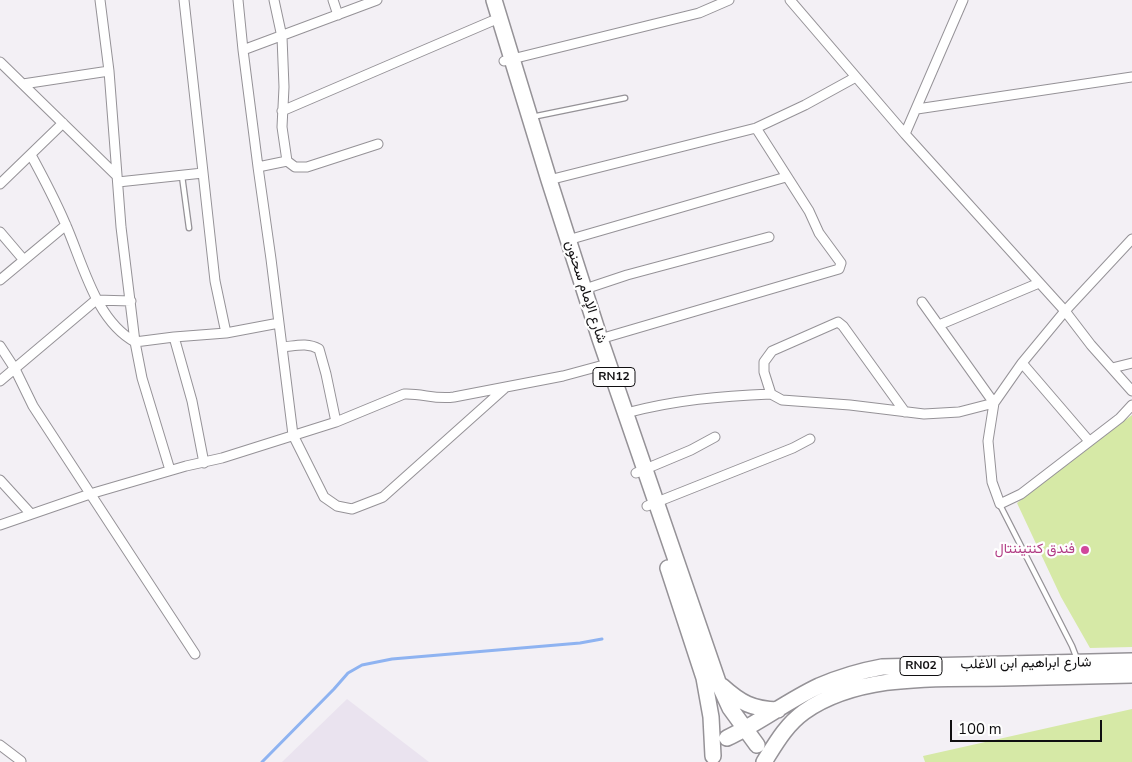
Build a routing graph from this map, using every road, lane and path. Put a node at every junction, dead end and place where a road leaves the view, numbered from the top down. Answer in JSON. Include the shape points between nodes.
{"nodes":[{"id":1,"x":100,"y":0,"type":"edge"},
{"id":2,"x":184,"y":0,"type":"edge"},
{"id":3,"x":238,"y":0,"type":"edge"},
{"id":4,"x":274,"y":0,"type":"edge"},
{"id":5,"x":333,"y":0,"type":"edge"},
{"id":6,"x":378,"y":0,"type":"edge"},
{"id":7,"x":486,"y":0,"type":"edge"},
{"id":8,"x":494,"y":0,"type":"edge"},
{"id":9,"x":729,"y":0,"type":"edge"},
{"id":10,"x":790,"y":0,"type":"edge"},
{"id":11,"x":963,"y":0,"type":"edge"},
{"id":12,"x":338,"y":15,"type":"junction"},
{"id":13,"x":492,"y":21,"type":"junction"},
{"id":14,"x":282,"y":37,"type":"junction"},
{"id":15,"x":243,"y":50,"type":"junction"},
{"id":16,"x":508,"y":60,"type":"junction"},
{"id":17,"x":0,"y":62,"type":"edge"},
{"id":18,"x":109,"y":71,"type":"junction"},
{"id":19,"x":856,"y":77,"type":"junction"},
{"id":20,"x":1132,"y":78,"type":"edge"},
{"id":21,"x":23,"y":84,"type":"junction"},
{"id":22,"x":625,"y":98,"type":"dead end"},
{"id":23,"x":917,"y":109,"type":"junction"},
{"id":24,"x":282,"y":111,"type":"junction"},
{"id":25,"x":530,"y":118,"type":"junction"},
{"id":26,"x":63,"y":123,"type":"junction"},
{"id":27,"x":756,"y":128,"type":"junction"},
{"id":28,"x":905,"y":134,"type":"junction"},
{"id":29,"x":378,"y":144,"type":"dead end"},
{"id":30,"x":31,"y":155,"type":"junction"},
{"id":31,"x":287,"y":161,"type":"junction"},
{"id":32,"x":258,"y":167,"type":"junction"},
{"id":33,"x":203,"y":173,"type":"junction"},
{"id":34,"x":182,"y":176,"type":"junction"},
{"id":35,"x":786,"y":177,"type":"junction"},
{"id":36,"x":118,"y":179,"type":"junction"},
{"id":37,"x":549,"y":180,"type":"junction"},
{"id":38,"x":0,"y":184,"type":"edge"},
{"id":39,"x":66,"y":225,"type":"junction"},
{"id":40,"x":189,"y":228,"type":"dead end"},
{"id":41,"x":0,"y":232,"type":"edge"},
{"id":42,"x":769,"y":237,"type":"dead end"},
{"id":43,"x":568,"y":240,"type":"junction"},
{"id":44,"x":1132,"y":240,"type":"edge"},
{"id":45,"x":23,"y":259,"type":"junction"},
{"id":46,"x":0,"y":280,"type":"edge"},
{"id":47,"x":1039,"y":283,"type":"junction"},
{"id":48,"x":584,"y":289,"type":"junction"},
{"id":49,"x":96,"y":300,"type":"junction"},
{"id":50,"x":131,"y":301,"type":"junction"},
{"id":51,"x":922,"y":302,"type":"dead end"},
{"id":52,"x":1066,"y":312,"type":"junction"},
{"id":53,"x":279,"y":323,"type":"junction"},
{"id":54,"x":939,"y":325,"type":"junction"},
{"id":55,"x":226,"y":333,"type":"junction"},
{"id":56,"x":174,"y":337,"type":"junction"},
{"id":57,"x":600,"y":339,"type":"junction"},
{"id":58,"x":135,"y":342,"type":"junction"},
{"id":59,"x":0,"y":346,"type":"edge"},
{"id":60,"x":283,"y":347,"type":"junction"},
{"id":61,"x":1022,"y":363,"type":"junction"},
{"id":62,"x":1132,"y":363,"type":"edge"},
{"id":63,"x":600,"y":366,"type":"junction"},
{"id":64,"x":1112,"y":368,"type":"junction"},
{"id":65,"x":15,"y":369,"type":"junction"},
{"id":66,"x":0,"y":381,"type":"edge"},
{"id":67,"x":506,"y":387,"type":"junction"},
{"id":68,"x":1132,"y":391,"type":"edge"},
{"id":69,"x":771,"y":394,"type":"junction"},
{"id":70,"x":994,"y":403,"type":"junction"},
{"id":71,"x":1132,"y":405,"type":"edge"},
{"id":72,"x":905,"y":412,"type":"junction"},
{"id":73,"x":626,"y":413,"type":"junction"},
{"id":74,"x":336,"y":422,"type":"junction"},
{"id":75,"x":293,"y":435,"type":"junction"},
{"id":76,"x":715,"y":437,"type":"dead end"},
{"id":77,"x":810,"y":438,"type":"dead end"},
{"id":78,"x":1089,"y":441,"type":"junction"},
{"id":79,"x":204,"y":462,"type":"junction"},
{"id":80,"x":170,"y":470,"type":"junction"},
{"id":81,"x":640,"y":471,"type":"junction"},
{"id":82,"x":0,"y":480,"type":"edge"},
{"id":83,"x":90,"y":494,"type":"junction"},
{"id":84,"x":651,"y":504,"type":"junction"},
{"id":85,"x":1000,"y":504,"type":"junction"},
{"id":86,"x":31,"y":514,"type":"junction"},
{"id":87,"x":0,"y":525,"type":"edge"},
{"id":88,"x":196,"y":654,"type":"dead end"},
{"id":89,"x":1132,"y":661,"type":"edge"},
{"id":90,"x":1078,"y":662,"type":"junction"},
{"id":91,"x":1132,"y":675,"type":"edge"},
{"id":92,"x":718,"y":682,"type":"junction"},
{"id":93,"x":778,"y":710,"type":"junction"},
{"id":94,"x":746,"y":729,"type":"junction"},
{"id":95,"x":727,"y":738,"type":"junction"},
{"id":96,"x":757,"y":744,"type":"junction"},
{"id":97,"x":0,"y":745,"type":"edge"},
{"id":98,"x":713,"y":759,"type":"edge"},
{"id":99,"x":22,"y":761,"type":"dead end"},
{"id":100,"x":763,"y":762,"type":"edge"}],
"edges":[{"from":1,"to":18,"type":"street"},
{"from":2,"to":33,"type":"street"},
{"from":3,"to":15,"type":"street"},
{"from":4,"to":14,"type":"street"},
{"from":5,"to":12,"type":"street"},
{"from":6,"to":12,"type":"street"},
{"from":7,"to":13,"type":"main road","name":"شارع الإمام سحنون","number":"RN12"},
{"from":8,"to":16,"type":"main road","name":"شارع الإمام سحنون","number":"RN12"},
{"from":9,"to":16,"type":"street","via":[[699,13]]},
{"from":10,"to":19,"type":"street"},
{"from":11,"to":23,"type":"street"},
{"from":12,"to":14,"type":"street"},
{"from":13,"to":16,"type":"main road","name":"شارع الإمام سحنون","number":"RN12"},
{"from":13,"to":24,"type":"street"},
{"from":14,"to":15,"type":"street"},
{"from":14,"to":24,"type":"street"},
{"from":15,"to":32,"type":"street"},
{"from":16,"to":25,"type":"main road","name":"شارع الإمام سحنون","number":"RN12"},
{"from":16,"to":63,"type":"main road","name":"شارع الإمام سحنون","number":"RN12","via":[[534,163]]},
{"from":17,"to":21,"type":"street"},
{"from":18,"to":21,"type":"street"},
{"from":18,"to":36,"type":"street"},
{"from":19,"to":27,"type":"street","via":[[805,106]]},
{"from":19,"to":28,"type":"street"},
{"from":20,"to":23,"type":"street"},
{"from":21,"to":26,"type":"street"},
{"from":22,"to":25,"type":"lane"},
{"from":23,"to":28,"type":"street"},
{"from":24,"to":31,"type":"street","via":[[282,137]]},
{"from":25,"to":37,"type":"main road","name":"شارع الإمام سحنون","number":"RN12"},
{"from":26,"to":30,"type":"street"},
{"from":26,"to":36,"type":"street"},
{"from":27,"to":35,"type":"street"},
{"from":27,"to":37,"type":"street"},
{"from":28,"to":47,"type":"street"},
{"from":29,"to":31,"type":"street","via":[[307,167],[295,167]]},
{"from":30,"to":38,"type":"street"},
{"from":30,"to":39,"type":"street"},
{"from":31,"to":32,"type":"street"},
{"from":32,"to":53,"type":"street"},
{"from":33,"to":34,"type":"street"},
{"from":33,"to":55,"type":"street","via":[[215,281]]},
{"from":34,"to":36,"type":"street"},
{"from":34,"to":40,"type":"lane"},
{"from":35,"to":43,"type":"street"},
{"from":35,"to":57,"type":"street","via":[[840,263],[838,270]]},
{"from":36,"to":50,"type":"street"},
{"from":37,"to":43,"type":"main road","name":"شارع الإمام سحنون","number":"RN12"},
{"from":39,"to":45,"type":"street"},
{"from":39,"to":49,"type":"street"},
{"from":41,"to":45,"type":"street"},
{"from":42,"to":48,"type":"street"},
{"from":43,"to":48,"type":"main road","name":"شارع الإمام سحنون","number":"RN12"},
{"from":44,"to":52,"type":"street"},
{"from":45,"to":46,"type":"street"},
{"from":47,"to":52,"type":"street"},
{"from":47,"to":54,"type":"street"},
{"from":48,"to":57,"type":"main road","name":"شارع الإمام سحنون","number":"RN12"},
{"from":49,"to":50,"type":"street"},
{"from":49,"to":58,"type":"street","via":[[123,334]]},
{"from":49,"to":65,"type":"street"},
{"from":50,"to":58,"type":"street"},
{"from":51,"to":54,"type":"street"},
{"from":52,"to":61,"type":"street"},
{"from":52,"to":64,"type":"street"},
{"from":53,"to":55,"type":"street"},
{"from":53,"to":60,"type":"street"},
{"from":54,"to":70,"type":"street"},
{"from":55,"to":56,"type":"street"},
{"from":56,"to":58,"type":"street"},
{"from":56,"to":79,"type":"street","via":[[192,401]]},
{"from":57,"to":73,"type":"main road","name":"شارع الإمام سحنون","number":"RN12"},
{"from":58,"to":80,"type":"street","via":[[142,378]]},
{"from":59,"to":65,"type":"street"},
{"from":60,"to":74,"type":"street","via":[[306,345],[318,349]]},
{"from":60,"to":75,"type":"street"},
{"from":61,"to":70,"type":"street"},
{"from":61,"to":78,"type":"street"},
{"from":62,"to":64,"type":"street"},
{"from":63,"to":67,"type":"street"},
{"from":63,"to":81,"type":"main road","name":"شارع الإمام سحنون","number":"RN12"},
{"from":64,"to":68,"type":"street"},
{"from":65,"to":66,"type":"street"},
{"from":65,"to":83,"type":"street","via":[[33,406]]},
{"from":67,"to":74,"type":"street","via":[[442,398],[404,394]]},
{"from":67,"to":75,"type":"street","via":[[383,497],[352,509],[337,506],[324,497]]},
{"from":69,"to":72,"type":"street","via":[[782,400]]},
{"from":69,"to":72,"type":"street","via":[[764,367],[769,354],[838,322]]},
{"from":69,"to":73,"type":"street","via":[[712,397],[659,404]]},
{"from":70,"to":72,"type":"street","via":[[943,414]]},
{"from":70,"to":85,"type":"street","via":[[988,441],[992,482]]},
{"from":71,"to":78,"type":"street"},
{"from":73,"to":81,"type":"main road","name":"شارع الإمام سحنون","number":"RN12"},
{"from":74,"to":75,"type":"street"},
{"from":75,"to":79,"type":"street"},
{"from":76,"to":81,"type":"street"},
{"from":77,"to":84,"type":"street","via":[[784,452]]},
{"from":78,"to":85,"type":"street","via":[[1021,494]]},
{"from":79,"to":80,"type":"street"},
{"from":80,"to":83,"type":"street"},
{"from":81,"to":84,"type":"main road","name":"شارع الإمام سحنون","number":"RN12"},
{"from":82,"to":86,"type":"street"},
{"from":83,"to":86,"type":"street"},
{"from":83,"to":88,"type":"street"},
{"from":84,"to":92,"type":"main road","name":"شارع الإمام سحنون","number":"RN12"},
{"from":84,"to":98,"type":"main road","name":"شارع الإمام سحنون","number":"RN12","via":[[704,678],[711,717]]},
{"from":85,"to":90,"type":"lane"},
{"from":86,"to":87,"type":"street"},
{"from":89,"to":90,"type":"main road","name":"شارع ابراهيم ابن الاغلب","number":"RN02"},
{"from":90,"to":93,"type":"main road","name":"شارع ابراهيم ابن الاغلب","number":"RN02","via":[[882,667],[855,672],[819,686]]},
{"from":91,"to":100,"type":"main road","name":"شارع ابراهيم ابن الاغلب","number":"RN02","via":[[926,679],[869,685],[806,711],[790,724]]},
{"from":92,"to":93,"type":"main road","via":[[747,705]]},
{"from":92,"to":94,"type":"main road","name":"شارع الإمام سحنون","number":"RN12","via":[[730,708]]},
{"from":93,"to":94,"type":"main road","name":"شارع ابراهيم ابن الاغلب","number":"RN02"},
{"from":94,"to":95,"type":"main road","name":"شارع ابراهيم ابن الاغلب","number":"RN02"},
{"from":94,"to":96,"type":"main road","name":"شارع الإمام سحنون","number":"RN12"},
{"from":95,"to":96,"type":"main road","via":[[743,736]]},
{"from":95,"to":98,"type":"main road","number":"RN12","via":[[721,742]]},
{"from":96,"to":100,"type":"main road","number":"RN12"},
{"from":97,"to":99,"type":"street"}]}
